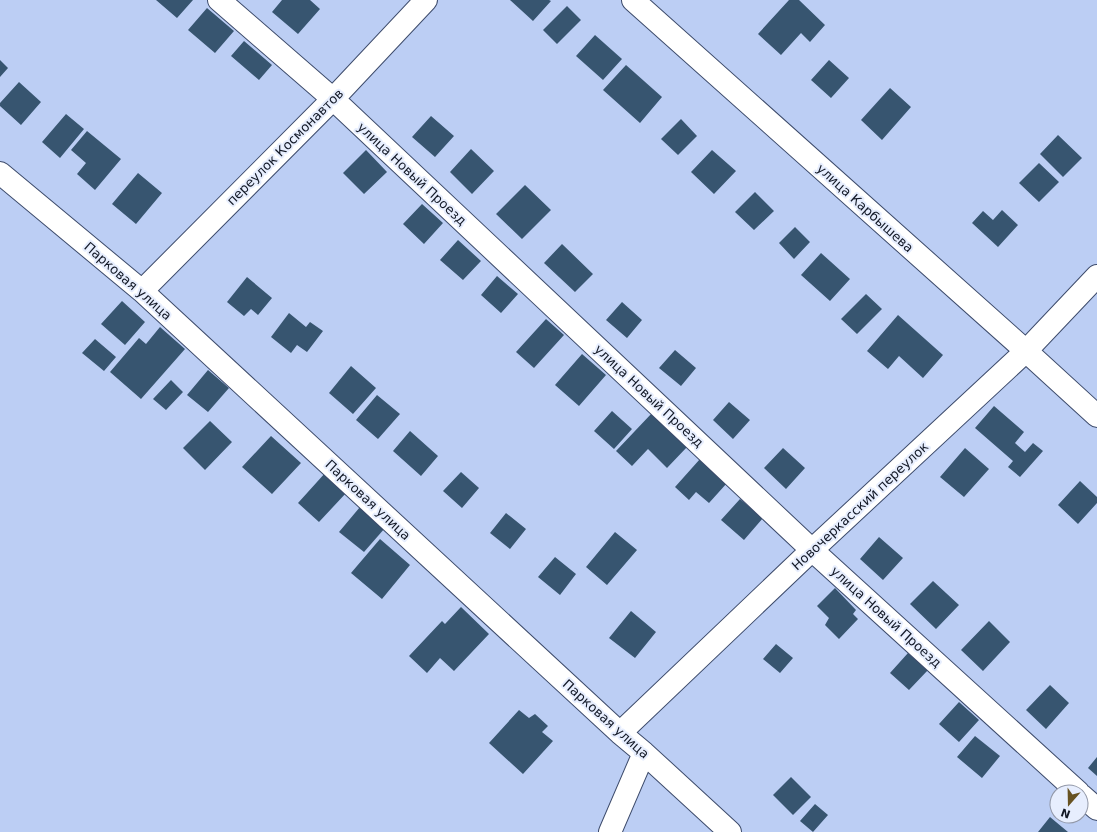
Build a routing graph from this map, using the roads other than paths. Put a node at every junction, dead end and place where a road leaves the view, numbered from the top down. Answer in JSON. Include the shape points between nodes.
{"nodes":[{"id":1,"x":219,"y":0,"type":"edge"},
{"id":2,"x":426,"y":0,"type":"edge"},
{"id":3,"x":633,"y":0,"type":"edge"},
{"id":4,"x":333,"y":99,"type":"junction"},
{"id":5,"x":0,"y":173,"type":"edge"},
{"id":6,"x":1097,"y":276,"type":"edge"},
{"id":7,"x":142,"y":291,"type":"junction"},
{"id":8,"x":1026,"y":351,"type":"junction"},
{"id":9,"x":1097,"y":416,"type":"edge"},
{"id":10,"x":812,"y":550,"type":"junction"},
{"id":11,"x":620,"y":733,"type":"junction"},
{"id":12,"x":644,"y":753,"type":"junction"},
{"id":13,"x":1069,"y":784,"type":"edge"},
{"id":14,"x":1089,"y":802,"type":"edge"},
{"id":15,"x":1097,"y":810,"type":"edge"},
{"id":16,"x":610,"y":832,"type":"edge"},
{"id":17,"x":730,"y":832,"type":"edge"}],
"edges":[{"from":1,"to":4,"type":"street","name":"улица Новый Проезд"},
{"from":2,"to":4,"type":"street","name":"переулок Космонавтов"},
{"from":3,"to":8,"type":"street","name":"улица Карбышева"},
{"from":4,"to":7,"type":"street","name":"переулок Космонавтов"},
{"from":4,"to":10,"type":"street","name":"улица Новый Проезд"},
{"from":5,"to":7,"type":"street","name":"Парковая улица"},
{"from":6,"to":8,"type":"street","name":"Новочеркасский переулок"},
{"from":7,"to":11,"type":"street","name":"Парковая улица"},
{"from":8,"to":9,"type":"street","name":"улица Карбышева"},
{"from":8,"to":10,"type":"street","name":"Новочеркасский переулок"},
{"from":10,"to":11,"type":"street","name":"Новочеркасский переулок"},
{"from":10,"to":13,"type":"street","name":"улица Новый Проезд"},
{"from":11,"to":12,"type":"street","name":"Парковая улица"},
{"from":12,"to":16,"type":"street"},
{"from":12,"to":17,"type":"street","name":"Парковая улица"},
{"from":14,"to":15,"type":"street"}]}
